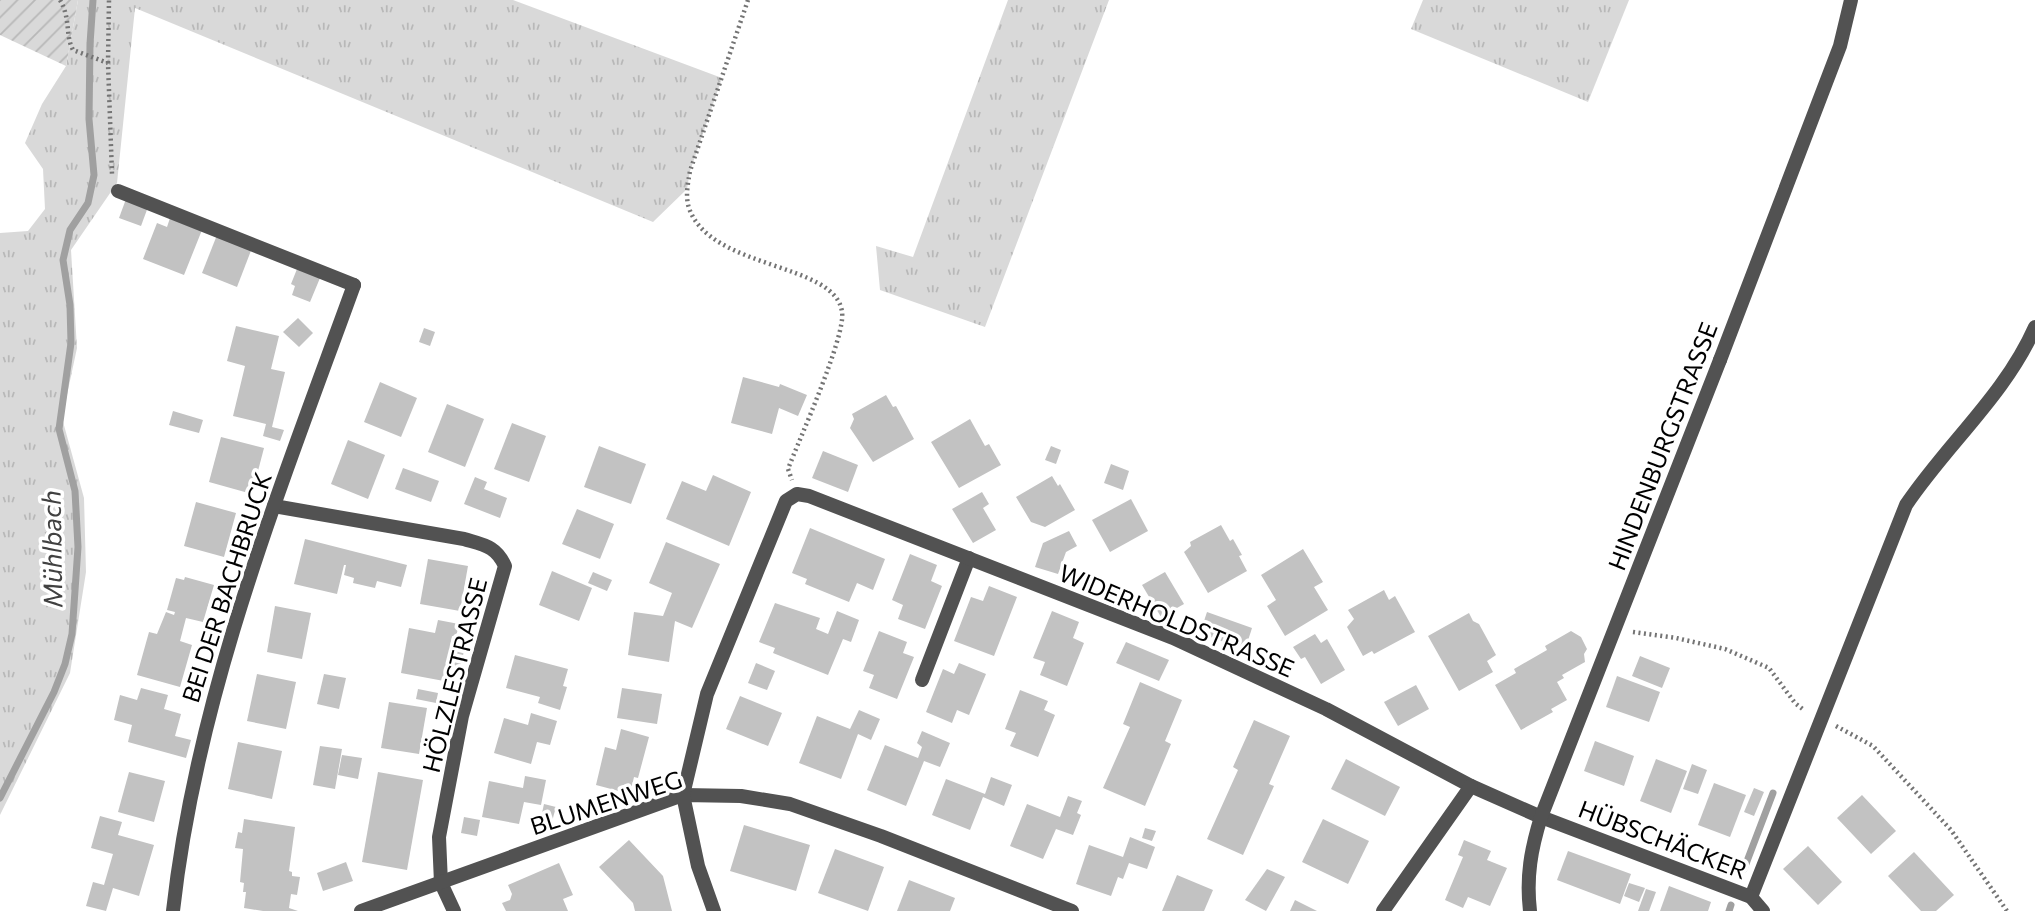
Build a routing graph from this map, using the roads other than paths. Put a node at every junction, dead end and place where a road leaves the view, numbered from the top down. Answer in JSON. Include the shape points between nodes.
{"nodes":[{"id":1,"x":1852,"y":0,"type":"edge"},
{"id":2,"x":118,"y":191,"type":"road end"},
{"id":3,"x":2035,"y":327,"type":"edge"},
{"id":4,"x":274,"y":506,"type":"junction"},
{"id":5,"x":969,"y":558,"type":"junction"},
{"id":6,"x":922,"y":680,"type":"dead end"},
{"id":7,"x":1471,"y":786,"type":"junction"},
{"id":8,"x":683,"y":795,"type":"junction"},
{"id":9,"x":1541,"y":817,"type":"junction"},
{"id":10,"x":442,"y":883,"type":"junction"},
{"id":11,"x":1751,"y":897,"type":"junction"},
{"id":12,"x":1067,"y":910,"type":"edge"},
{"id":13,"x":173,"y":911,"type":"edge"},
{"id":14,"x":361,"y":911,"type":"edge"},
{"id":15,"x":454,"y":911,"type":"edge"},
{"id":16,"x":714,"y":911,"type":"edge"},
{"id":17,"x":1383,"y":911,"type":"edge"},
{"id":18,"x":1530,"y":911,"type":"edge"},
{"id":19,"x":1762,"y":911,"type":"edge"}],
"edges":[{"from":1,"to":9,"type":"street","name":"HINDENBURGSTRASSE","via":[[1840,46]]},
{"from":2,"to":4,"type":"street","name":"BEI DER BACHBRUCK","via":[[354,285]]},
{"from":3,"to":11,"type":"street","via":[[1992,399],[1906,505]]},
{"from":4,"to":10,"type":"street","name":"HÖLZLESTRASSE","via":[[464,539],[500,554],[505,566],[462,716],[439,837]]},
{"from":4,"to":13,"type":"street","name":"BEI DER BACHBRUCK","via":[[215,692],[195,774]]},
{"from":5,"to":6,"type":"street"},
{"from":5,"to":7,"type":"street","name":"WIDERHOLDSTRASSE","via":[[1173,638],[1326,709]]},
{"from":5,"to":8,"type":"street","name":"WIDERHOLDSTRASSE","via":[[809,496],[792,497],[707,694]]},
{"from":7,"to":9,"type":"street","name":"WIDERHOLDSTRASSE"},
{"from":7,"to":17,"type":"street"},
{"from":8,"to":10,"type":"street","name":"BLUMENWEG"},
{"from":8,"to":12,"type":"street","name":"BLUMENWEG","via":[[741,796],[790,804]]},
{"from":8,"to":16,"type":"street","via":[[698,866]]},
{"from":9,"to":11,"type":"street","name":"HÜBSCHÄCKER"},
{"from":9,"to":18,"type":"street","name":"HINDENBURGSTRASSE","via":[[1528,872]]},
{"from":10,"to":14,"type":"street","name":"BLUMENWEG"},
{"from":10,"to":15,"type":"street","name":"HÖLZLESTRASSE"},
{"from":11,"to":19,"type":"street","name":"HÜBSCHÄCKER"}]}
